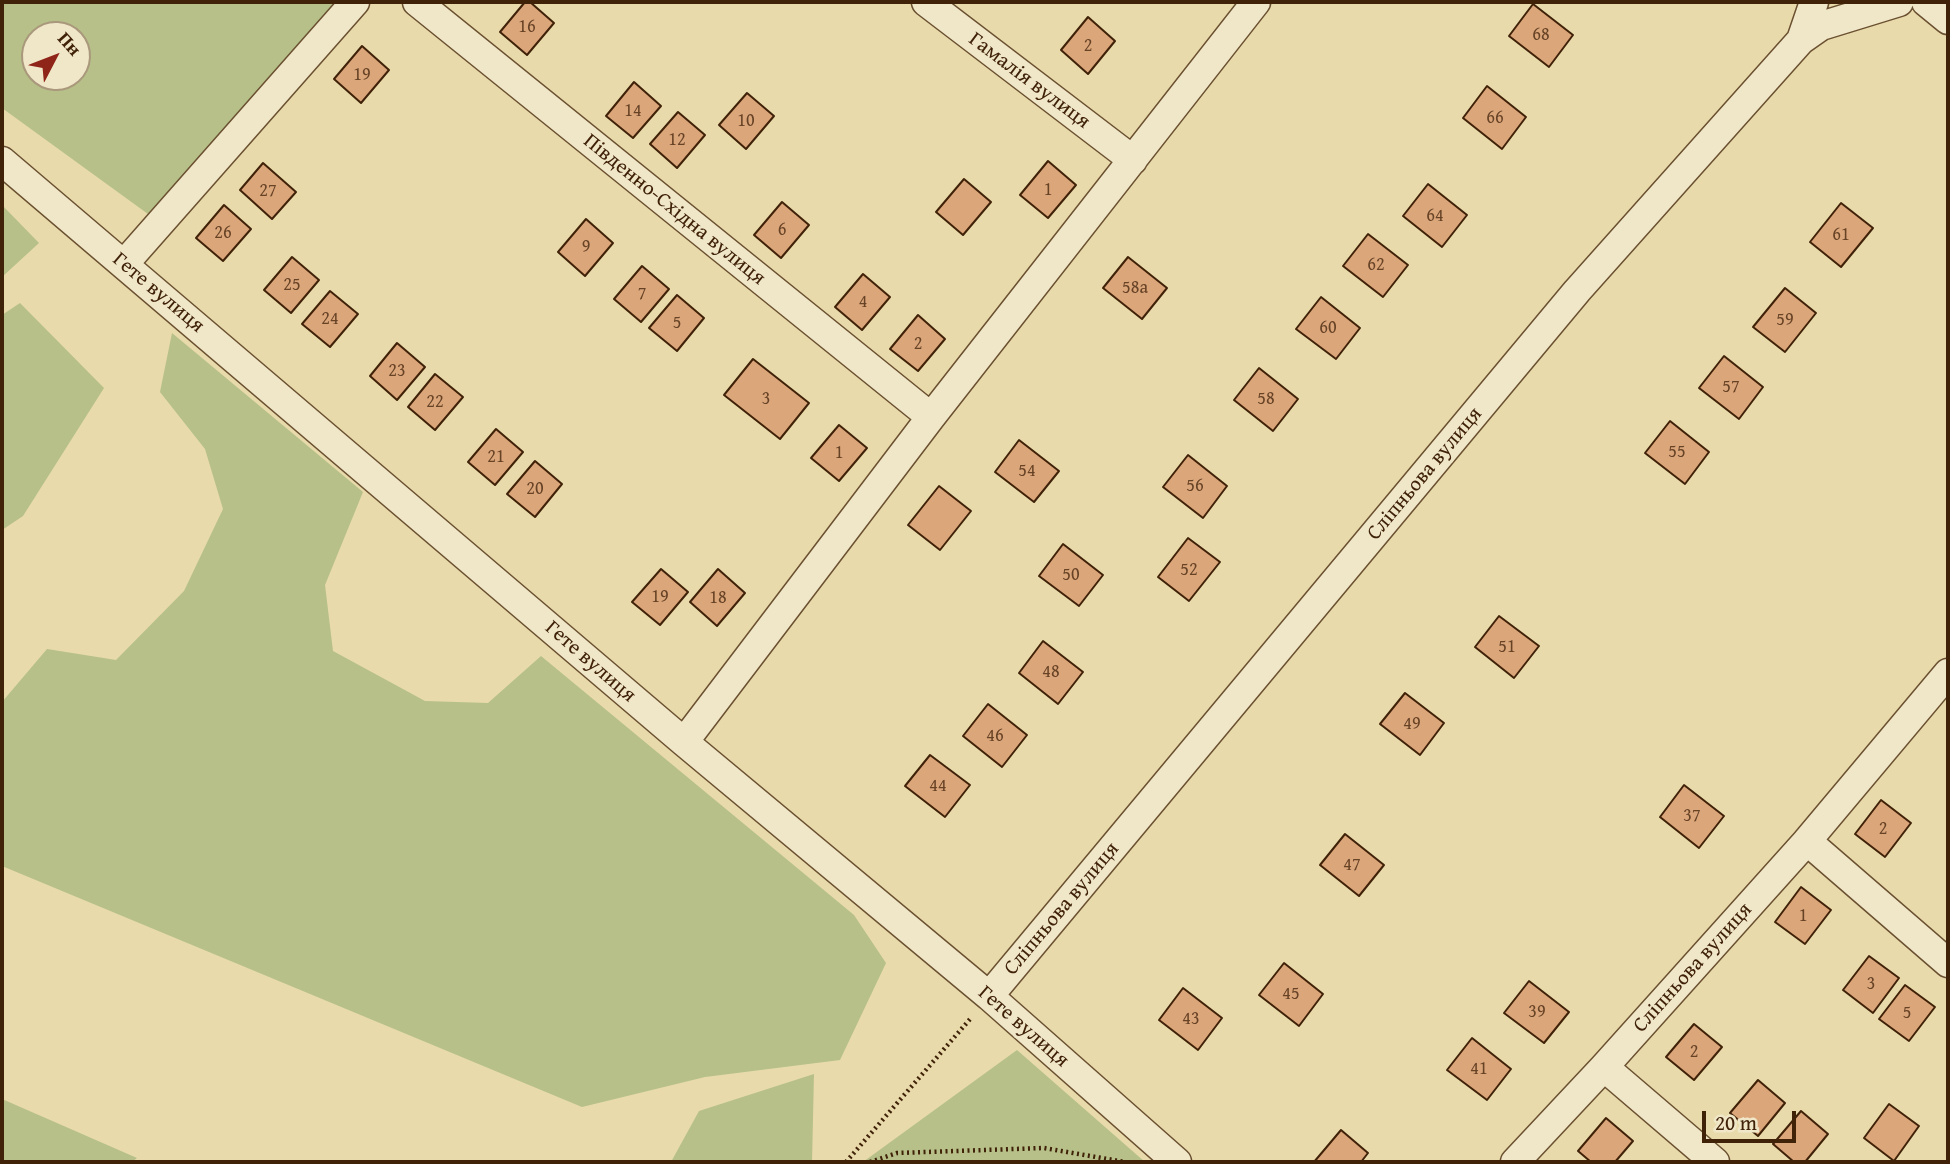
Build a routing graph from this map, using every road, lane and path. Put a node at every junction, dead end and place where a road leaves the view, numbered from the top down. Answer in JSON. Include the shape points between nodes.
{"nodes":[{"id":1,"x":355,"y":2,"type":"edge"},
{"id":2,"x":417,"y":2,"type":"edge"},
{"id":3,"x":926,"y":2,"type":"edge"},
{"id":4,"x":1256,"y":2,"type":"edge"},
{"id":5,"x":1814,"y":2,"type":"edge"},
{"id":6,"x":1899,"y":2,"type":"edge"},
{"id":7,"x":1926,"y":2,"type":"edge"},
{"id":8,"x":1948,"y":20,"type":"edge"},
{"id":9,"x":1801,"y":40,"type":"junction"},
{"id":10,"x":1133,"y":160,"type":"junction"},
{"id":11,"x":2,"y":161,"type":"edge"},
{"id":12,"x":124,"y":264,"type":"junction"},
{"id":13,"x":931,"y":417,"type":"junction"},
{"id":14,"x":1948,"y":673,"type":"edge"},
{"id":15,"x":684,"y":742,"type":"junction"},
{"id":16,"x":1807,"y":841,"type":"junction"},
{"id":17,"x":1948,"y":963,"type":"edge"},
{"id":18,"x":989,"y":996,"type":"junction"},
{"id":19,"x":1604,"y":1067,"type":"junction"},
{"id":20,"x":846,"y":1162,"type":"edge"},
{"id":21,"x":870,"y":1162,"type":"edge"},
{"id":22,"x":1125,"y":1162,"type":"edge"},
{"id":23,"x":1177,"y":1162,"type":"edge"},
{"id":24,"x":1514,"y":1162,"type":"edge"},
{"id":25,"x":1715,"y":1162,"type":"edge"}],
"edges":[{"from":1,"to":12,"type":"street"},
{"from":2,"to":13,"type":"street","name":"Південно-Східна вулиця"},
{"from":3,"to":10,"type":"street","name":"Гамалія вулиця"},
{"from":4,"to":10,"type":"street"},
{"from":5,"to":9,"type":"street"},
{"from":6,"to":9,"type":"street","name":"Сліпньова вулиця","via":[[1821,26]]},
{"from":7,"to":8,"type":"street"},
{"from":9,"to":18,"type":"street","name":"Сліпньова вулиця","via":[[1577,291]]},
{"from":10,"to":13,"type":"street"},
{"from":11,"to":12,"type":"street","name":"Гете вулиця"},
{"from":12,"to":15,"type":"street","name":"Гете вулиця"},
{"from":13,"to":15,"type":"street"},
{"from":14,"to":16,"type":"street","name":"Сліпньова вулиця"},
{"from":15,"to":18,"type":"street","name":"Гете вулиця"},
{"from":16,"to":17,"type":"street"},
{"from":16,"to":19,"type":"street","name":"Сліпньова вулиця"},
{"from":18,"to":20,"type":"path"},
{"from":18,"to":23,"type":"street","name":"Гете вулиця"},
{"from":19,"to":24,"type":"street","name":"Сліпньова вулиця"},
{"from":19,"to":25,"type":"street"},
{"from":21,"to":22,"type":"path","via":[[897,1153],[1044,1148]]}]}
